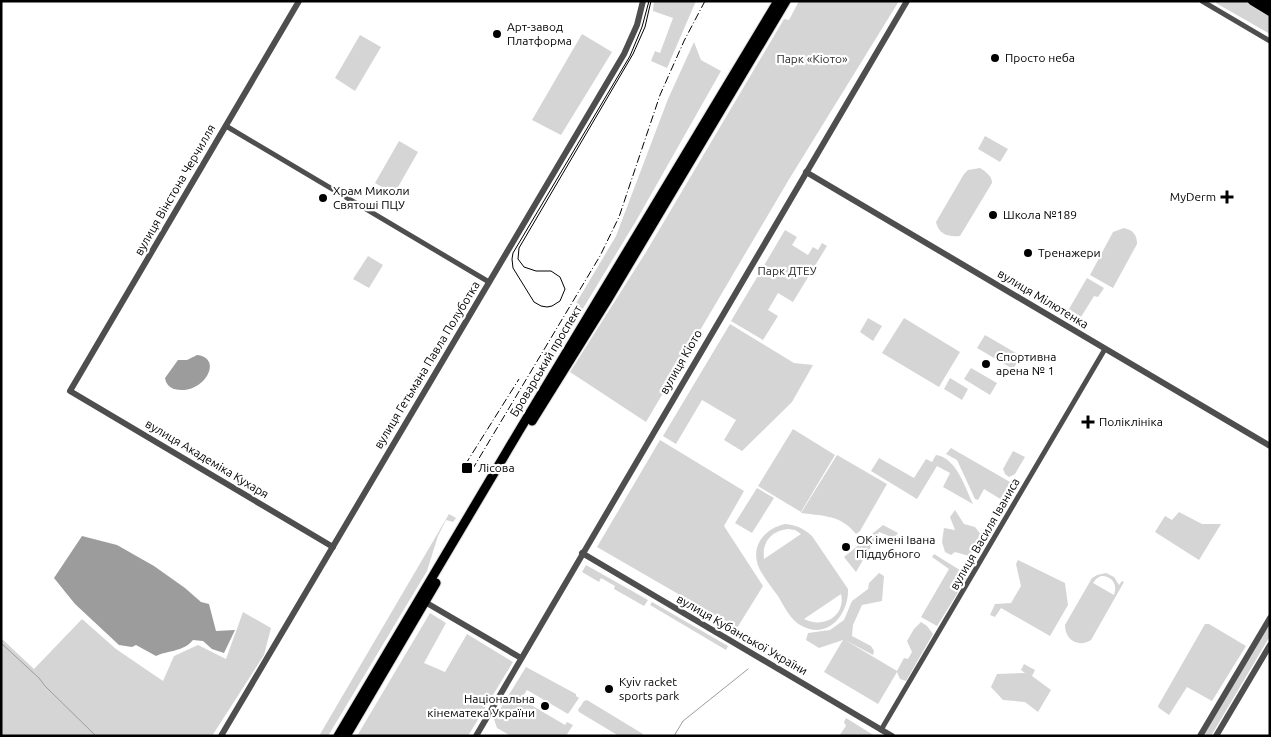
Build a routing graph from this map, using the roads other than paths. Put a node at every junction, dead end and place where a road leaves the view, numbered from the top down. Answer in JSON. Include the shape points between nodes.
{"nodes":[{"id":1,"x":299,"y":1,"type":"edge"},
{"id":2,"x":643,"y":1,"type":"edge"},
{"id":3,"x":778,"y":1,"type":"edge"},
{"id":4,"x":786,"y":1,"type":"edge"},
{"id":5,"x":907,"y":1,"type":"edge"},
{"id":6,"x":1202,"y":1,"type":"edge"},
{"id":7,"x":1252,"y":1,"type":"edge"},
{"id":8,"x":1265,"y":1,"type":"edge"},
{"id":9,"x":1270,"y":4,"type":"edge"},
{"id":10,"x":1270,"y":12,"type":"edge"},
{"id":11,"x":1270,"y":41,"type":"edge"},
{"id":12,"x":226,"y":126,"type":"junction"},
{"id":13,"x":806,"y":172,"type":"junction"},
{"id":14,"x":489,"y":282,"type":"junction"},
{"id":15,"x":1105,"y":349,"type":"junction"},
{"id":16,"x":70,"y":391,"type":"joint"},
{"id":17,"x":1270,"y":446,"type":"edge"},
{"id":18,"x":333,"y":547,"type":"junction"},
{"id":19,"x":582,"y":553,"type":"junction"},
{"id":20,"x":425,"y":602,"type":"junction"},
{"id":21,"x":1270,"y":618,"type":"edge"},
{"id":22,"x":1270,"y":646,"type":"edge"},
{"id":23,"x":520,"y":658,"type":"junction"},
{"id":24,"x":882,"y":730,"type":"junction"},
{"id":25,"x":220,"y":736,"type":"edge"},
{"id":26,"x":338,"y":736,"type":"edge"},
{"id":27,"x":346,"y":736,"type":"edge"},
{"id":28,"x":476,"y":736,"type":"edge"},
{"id":29,"x":892,"y":736,"type":"edge"},
{"id":30,"x":1200,"y":736,"type":"edge"},
{"id":31,"x":1216,"y":736,"type":"edge"}],
"edges":[{"from":1,"to":12,"type":"street","name":"вулиця Вінстона Черчилля"},
{"from":2,"to":14,"type":"street","name":"вулиця Гетьмана Павла Полуботка","via":[[624,54]]},
{"from":3,"to":26,"type":"highway","name":"Броварський проспект"},
{"from":4,"to":20,"type":"highway","name":"Броварський проспект"},
{"from":5,"to":13,"type":"street","name":"вулиця Кіото"},
{"from":6,"to":11,"type":"street"},
{"from":7,"to":10,"type":"main road"},
{"from":8,"to":9,"type":"main road"},
{"from":12,"to":14,"type":"street"},
{"from":12,"to":16,"type":"street","name":"вулиця Вінстона Черчилля"},
{"from":13,"to":15,"type":"street","name":"вулиця Мілютенка"},
{"from":13,"to":19,"type":"street","name":"вулиця Кіото"},
{"from":14,"to":18,"type":"street","name":"вулиця Гетьмана Павла Полуботка"},
{"from":15,"to":17,"type":"street","name":"вулиця Мілютенка"},
{"from":15,"to":24,"type":"street","name":"вулиця Василя Іваниса"},
{"from":16,"to":18,"type":"street","name":"вулиця Академіка Кухаря"},
{"from":18,"to":25,"type":"street","name":"вулиця Гетьмана Павла Полуботка"},
{"from":19,"to":23,"type":"street","name":"вулиця Кіото"},
{"from":19,"to":24,"type":"street","name":"вулиця Кубанської України"},
{"from":20,"to":23,"type":"street"},
{"from":20,"to":27,"type":"highway","name":"Броварський проспект"},
{"from":21,"to":30,"type":"street"},
{"from":22,"to":31,"type":"street"},
{"from":23,"to":28,"type":"street","name":"вулиця Кіото"},
{"from":24,"to":29,"type":"street","name":"вулиця Кубанської України"}]}
